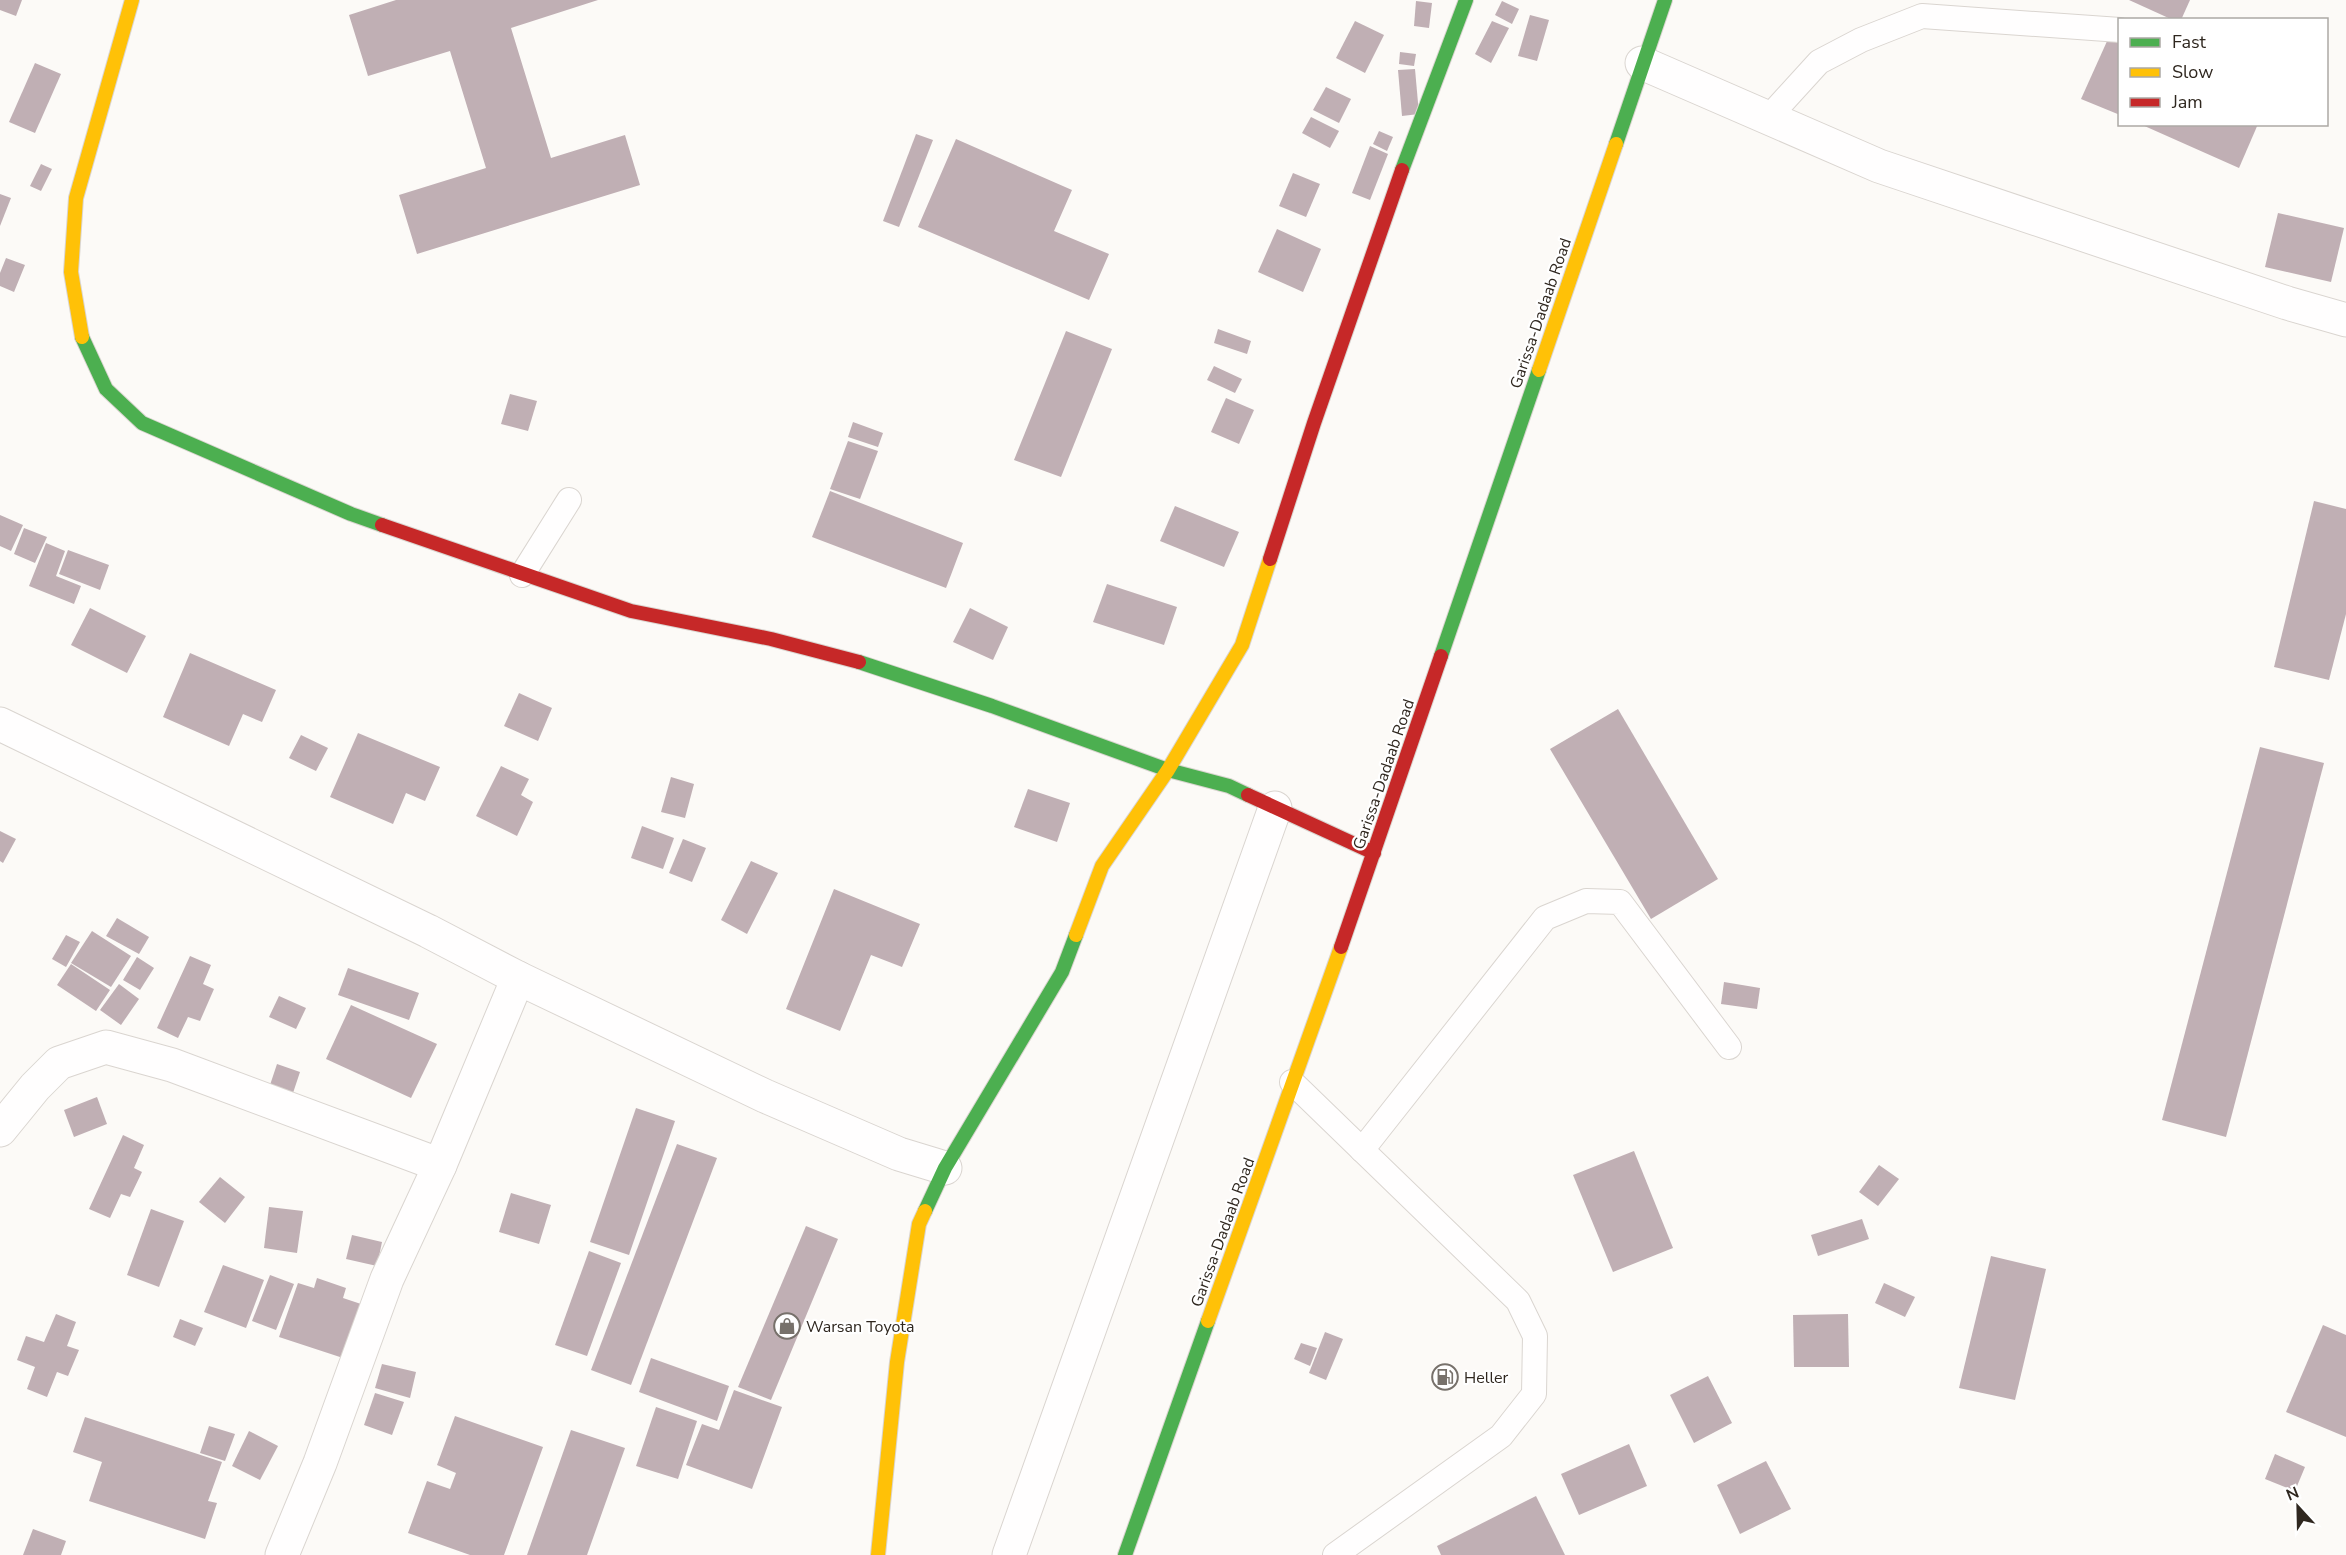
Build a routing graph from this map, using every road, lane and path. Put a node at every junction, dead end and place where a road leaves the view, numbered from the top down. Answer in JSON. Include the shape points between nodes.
{"nodes":[{"id":1,"x":132,"y":0,"type":"edge"},
{"id":2,"x":1466,"y":0,"type":"edge"},
{"id":3,"x":1665,"y":0,"type":"edge"},
{"id":4,"x":2118,"y":30,"type":"edge"},
{"id":5,"x":1642,"y":63,"type":"junction"},
{"id":6,"x":1768,"y":118,"type":"junction"},
{"id":7,"x":2346,"y":320,"type":"edge"},
{"id":8,"x":569,"y":500,"type":"dead end"},
{"id":9,"x":522,"y":574,"type":"junction"},
{"id":10,"x":0,"y":724,"type":"edge"},
{"id":11,"x":1168,"y":770,"type":"junction"},
{"id":12,"x":1275,"y":808,"type":"junction"},
{"id":13,"x":1374,"y":853,"type":"junction"},
{"id":14,"x":518,"y":978,"type":"junction"},
{"id":15,"x":1729,"y":1047,"type":"dead end"},
{"id":16,"x":1293,"y":1082,"type":"junction"},
{"id":17,"x":0,"y":1130,"type":"edge"},
{"id":18,"x":1362,"y":1150,"type":"junction"},
{"id":19,"x":440,"y":1165,"type":"junction"},
{"id":20,"x":945,"y":1168,"type":"junction"},
{"id":21,"x":282,"y":1555,"type":"edge"},
{"id":22,"x":878,"y":1555,"type":"edge"},
{"id":23,"x":1009,"y":1555,"type":"edge"},
{"id":24,"x":1125,"y":1555,"type":"edge"},
{"id":25,"x":1335,"y":1555,"type":"edge"}],
"edges":[{"from":1,"to":9,"type":"main road","via":[[76,198],[71,272],[80,332],[106,389],[142,423],[351,514]]},
{"from":2,"to":11,"type":"main road","via":[[1314,423],[1242,645]]},
{"from":3,"to":5,"type":"main road","name":"Garissa-Dadaab Road"},
{"from":4,"to":6,"type":"lane","via":[[1922,16],[1819,62]]},
{"from":5,"to":6,"type":"street"},
{"from":5,"to":13,"type":"main road","name":"Garissa-Dadaab Road"},
{"from":6,"to":7,"type":"street","via":[[1879,166]]},
{"from":8,"to":9,"type":"lane"},
{"from":9,"to":11,"type":"main road","via":[[631,611],[771,639],[869,665]]},
{"from":10,"to":14,"type":"street"},
{"from":11,"to":12,"type":"main road","via":[[1229,786]]},
{"from":11,"to":20,"type":"main road","via":[[1102,866],[1062,972]]},
{"from":12,"to":13,"type":"main road"},
{"from":12,"to":23,"type":"street"},
{"from":13,"to":16,"type":"main road","name":"Garissa-Dadaab Road"},
{"from":14,"to":19,"type":"street"},
{"from":14,"to":20,"type":"street","via":[[765,1096],[900,1154]]},
{"from":15,"to":18,"type":"lane","via":[[1620,902],[1586,901],[1545,918]]},
{"from":16,"to":18,"type":"lane"},
{"from":16,"to":24,"type":"main road","name":"Garissa-Dadaab Road"},
{"from":17,"to":19,"type":"street","via":[[59,1062],[105,1047],[172,1065]]},
{"from":18,"to":25,"type":"lane","via":[[1518,1301],[1535,1336],[1534,1394],[1501,1436]]},
{"from":19,"to":21,"type":"street","via":[[387,1278]]},
{"from":20,"to":22,"type":"main road","via":[[919,1224],[897,1362]]}]}
